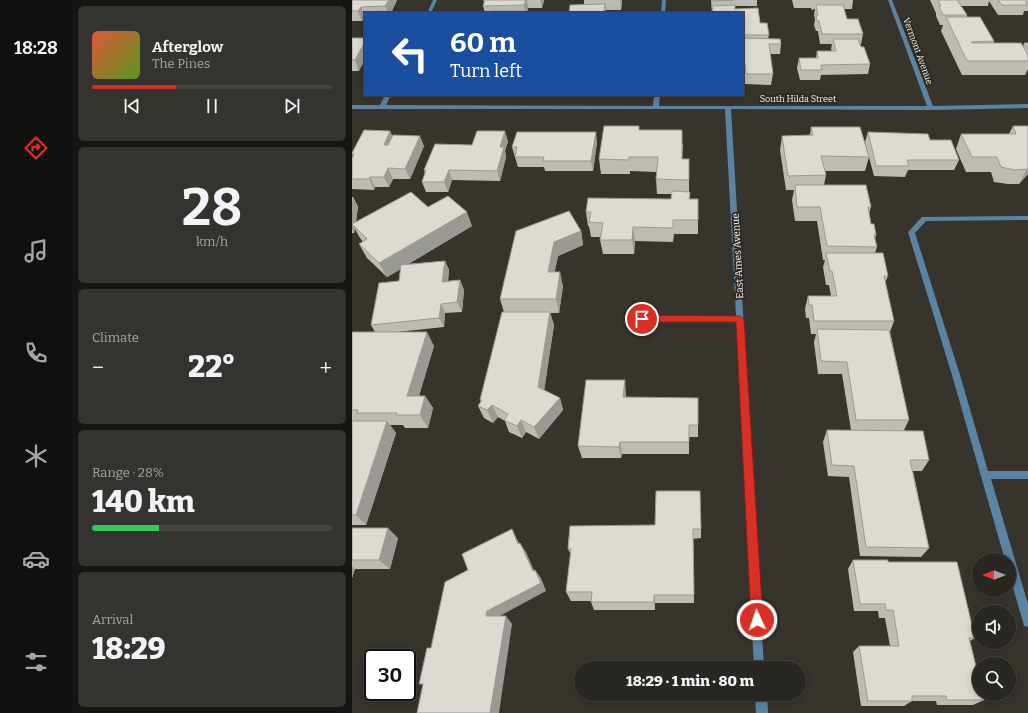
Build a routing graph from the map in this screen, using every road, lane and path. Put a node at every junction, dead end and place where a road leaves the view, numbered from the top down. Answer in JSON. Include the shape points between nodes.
{"nodes":[{"id":1,"x":435,"y":0,"type":"edge"},
{"id":2,"x":664,"y":0,"type":"edge"},
{"id":3,"x":890,"y":0,"type":"edge"},
{"id":4,"x":429,"y":12,"type":"edge"},
{"id":5,"x":663,"y":12,"type":"edge"},
{"id":6,"x":388,"y":96,"type":"edge"},
{"id":7,"x":657,"y":96,"type":"edge"},
{"id":8,"x":1028,"y":106,"type":"edge"},
{"id":9,"x":352,"y":107,"type":"edge"},
{"id":10,"x":382,"y":107,"type":"junction"},
{"id":11,"x":656,"y":108,"type":"junction"},
{"id":12,"x":728,"y":108,"type":"junction"},
{"id":13,"x":931,"y":108,"type":"junction"},
{"id":14,"x":1028,"y":218,"type":"edge"},
{"id":15,"x":642,"y":319,"type":"dead end"},
{"id":16,"x":740,"y":319,"type":"junction"},
{"id":17,"x":985,"y":475,"type":"junction"},
{"id":18,"x":1028,"y":475,"type":"edge"},
{"id":19,"x":1028,"y":622,"type":"edge"},
{"id":20,"x":759,"y":661,"type":"edge"},
{"id":21,"x":761,"y":701,"type":"edge"},
{"id":22,"x":762,"y":713,"type":"edge"}],
"edges":[{"from":1,"to":4,"type":"street"},
{"from":2,"to":5,"type":"street"},
{"from":3,"to":13,"type":"street","name":"Vermont Avenue"},
{"from":6,"to":10,"type":"street"},
{"from":7,"to":11,"type":"street"},
{"from":8,"to":13,"type":"street","name":"South Hilda Street"},
{"from":9,"to":10,"type":"street","name":"South Hilda Street"},
{"from":10,"to":11,"type":"street","name":"South Hilda Street"},
{"from":11,"to":12,"type":"street","name":"South Hilda Street"},
{"from":12,"to":13,"type":"street","name":"South Hilda Street"},
{"from":12,"to":16,"type":"street","name":"East Ames Avenue"},
{"from":14,"to":17,"type":"street","via":[[924,219],[911,232]]},
{"from":15,"to":16,"type":"street"},
{"from":16,"to":20,"type":"street","name":"East Ames Avenue"},
{"from":17,"to":18,"type":"street"},
{"from":17,"to":19,"type":"street"},
{"from":21,"to":22,"type":"street"}]}
